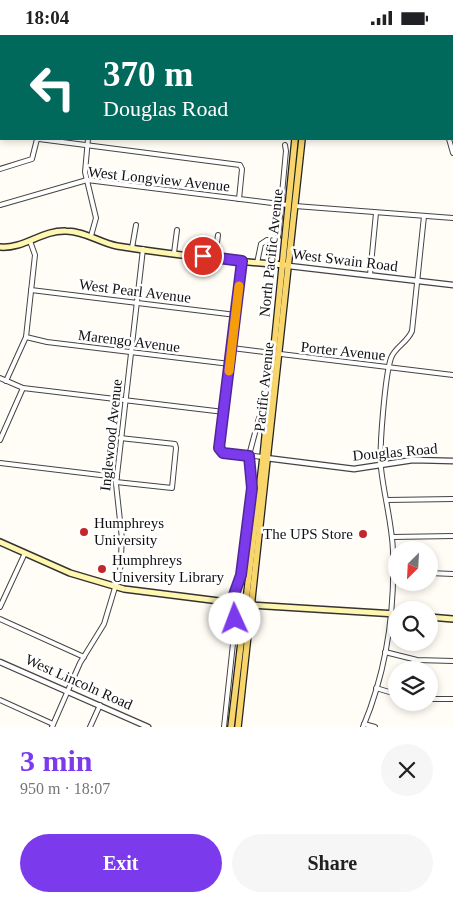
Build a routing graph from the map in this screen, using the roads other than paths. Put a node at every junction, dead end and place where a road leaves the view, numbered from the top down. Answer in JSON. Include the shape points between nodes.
{"nodes":[{"id":1,"x":38,"y":140,"type":"edge"},
{"id":2,"x":48,"y":140,"type":"edge"},
{"id":3,"x":88,"y":140,"type":"edge"},
{"id":4,"x":299,"y":140,"type":"edge"},
{"id":5,"x":299,"y":140,"type":"edge"},
{"id":6,"x":449,"y":140,"type":"edge"},
{"id":7,"x":87,"y":144,"type":"junction"},
{"id":8,"x":285,"y":145,"type":"dead end"},
{"id":9,"x":453,"y":153,"type":"edge"},
{"id":10,"x":0,"y":169,"type":"edge"},
{"id":11,"x":291,"y":175,"type":"junction"},
{"id":12,"x":87,"y":180,"type":"junction"},
{"id":13,"x":238,"y":199,"type":"junction"},
{"id":14,"x":0,"y":205,"type":"edge"},
{"id":15,"x":281,"y":205,"type":"junction"},
{"id":16,"x":288,"y":205,"type":"junction"},
{"id":17,"x":295,"y":205,"type":"junction"},
{"id":18,"x":376,"y":213,"type":"junction"},
{"id":19,"x":424,"y":216,"type":"junction"},
{"id":20,"x":453,"y":218,"type":"edge"},
{"id":21,"x":136,"y":225,"type":"dead end"},
{"id":22,"x":293,"y":227,"type":"junction"},
{"id":23,"x":177,"y":230,"type":"dead end"},
{"id":24,"x":218,"y":235,"type":"dead end"},
{"id":25,"x":90,"y":236,"type":"junction"},
{"id":26,"x":30,"y":241,"type":"junction"},
{"id":27,"x":132,"y":248,"type":"junction"},
{"id":28,"x":0,"y":249,"type":"edge"},
{"id":29,"x":144,"y":249,"type":"junction"},
{"id":30,"x":174,"y":253,"type":"junction"},
{"id":31,"x":215,"y":258,"type":"junction"},
{"id":32,"x":242,"y":261,"type":"junction"},
{"id":33,"x":257,"y":263,"type":"junction"},
{"id":34,"x":282,"y":265,"type":"junction"},
{"id":35,"x":289,"y":266,"type":"junction"},
{"id":36,"x":370,"y":275,"type":"junction"},
{"id":37,"x":417,"y":281,"type":"junction"},
{"id":38,"x":453,"y":285,"type":"edge"},
{"id":39,"x":31,"y":290,"type":"junction"},
{"id":40,"x":137,"y":303,"type":"junction"},
{"id":41,"x":236,"y":315,"type":"junction"},
{"id":42,"x":26,"y":337,"type":"junction"},
{"id":43,"x":232,"y":348,"type":"junction"},
{"id":44,"x":131,"y":352,"type":"junction"},
{"id":45,"x":277,"y":355,"type":"junction"},
{"id":46,"x":230,"y":364,"type":"junction"},
{"id":47,"x":390,"y":367,"type":"junction"},
{"id":48,"x":453,"y":375,"type":"edge"},
{"id":49,"x":0,"y":378,"type":"edge"},
{"id":50,"x":6,"y":381,"type":"junction"},
{"id":51,"x":23,"y":388,"type":"junction"},
{"id":52,"x":125,"y":401,"type":"junction"},
{"id":53,"x":224,"y":412,"type":"junction"},
{"id":54,"x":259,"y":418,"type":"dead end"},
{"id":55,"x":120,"y":438,"type":"junction"},
{"id":56,"x":0,"y":440,"type":"edge"},
{"id":57,"x":249,"y":456,"type":"junction"},
{"id":58,"x":266,"y":458,"type":"junction"},
{"id":59,"x":453,"y":461,"type":"edge"},
{"id":60,"x":0,"y":463,"type":"edge"},
{"id":61,"x":380,"y":466,"type":"junction"},
{"id":62,"x":116,"y":477,"type":"junction"},
{"id":63,"x":116,"y":482,"type":"junction"},
{"id":64,"x":453,"y":499,"type":"edge"},
{"id":65,"x":387,"y":500,"type":"junction"},
{"id":66,"x":453,"y":536,"type":"edge"},
{"id":67,"x":392,"y":537,"type":"junction"},
{"id":68,"x":392,"y":541,"type":"edge"},
{"id":69,"x":0,"y":542,"type":"edge"},
{"id":70,"x":25,"y":553,"type":"junction"},
{"id":71,"x":438,"y":573,"type":"edge"},
{"id":72,"x":453,"y":573,"type":"edge"},
{"id":73,"x":116,"y":587,"type":"junction"},
{"id":74,"x":231,"y":603,"type":"junction"},
{"id":75,"x":248,"y":605,"type":"junction"},
{"id":76,"x":0,"y":607,"type":"edge"},
{"id":77,"x":388,"y":614,"type":"edge"},
{"id":78,"x":438,"y":618,"type":"edge"},
{"id":79,"x":0,"y":619,"type":"edge"},
{"id":80,"x":453,"y":619,"type":"edge"},
{"id":81,"x":388,"y":638,"type":"edge"},
{"id":82,"x":385,"y":652,"type":"junction"},
{"id":83,"x":84,"y":657,"type":"junction"},
{"id":84,"x":453,"y":661,"type":"edge"},
{"id":85,"x":0,"y":662,"type":"edge"},
{"id":86,"x":376,"y":689,"type":"junction"},
{"id":87,"x":67,"y":691,"type":"junction"},
{"id":88,"x":388,"y":692,"type":"edge"},
{"id":89,"x":438,"y":699,"type":"edge"},
{"id":90,"x":453,"y":699,"type":"edge"},
{"id":91,"x":0,"y":701,"type":"edge"},
{"id":92,"x":100,"y":705,"type":"junction"},
{"id":93,"x":364,"y":725,"type":"edge"},
{"id":94,"x":52,"y":726,"type":"edge"},
{"id":95,"x":90,"y":727,"type":"edge"},
{"id":96,"x":148,"y":727,"type":"edge"},
{"id":97,"x":224,"y":727,"type":"edge"},
{"id":98,"x":231,"y":727,"type":"edge"},
{"id":99,"x":238,"y":727,"type":"edge"},
{"id":100,"x":375,"y":727,"type":"edge"}],
"edges":[{"from":1,"to":10,"type":"street","via":[[32,159]]},
{"from":2,"to":7,"type":"street"},
{"from":3,"to":7,"type":"street"},
{"from":4,"to":17,"type":"main road","name":"Pacific Avenue","via":[[301,151]]},
{"from":5,"to":11,"type":"main road","name":"North Pacific Avenue"},
{"from":6,"to":9,"type":"street"},
{"from":7,"to":12,"type":"street"},
{"from":7,"to":13,"type":"street","via":[[240,165]]},
{"from":8,"to":15,"type":"street"},
{"from":11,"to":16,"type":"main road","name":"North Pacific Avenue"},
{"from":11,"to":17,"type":"main road","via":[[294,181],[292,202]]},
{"from":12,"to":13,"type":"street","name":"West Longview Avenue"},
{"from":12,"to":14,"type":"street","name":"West Longview Avenue"},
{"from":12,"to":25,"type":"street","via":[[96,218]]},
{"from":13,"to":15,"type":"street","name":"West Longview Avenue"},
{"from":15,"to":16,"type":"street","name":"West Longview Avenue"},
{"from":15,"to":33,"type":"street","via":[[277,240],[261,244]]},
{"from":16,"to":22,"type":"main road","via":[[292,210]]},
{"from":16,"to":34,"type":"main road","name":"North Pacific Avenue"},
{"from":17,"to":18,"type":"street"},
{"from":17,"to":22,"type":"main road","name":"Pacific Avenue"},
{"from":18,"to":19,"type":"street"},
{"from":18,"to":36,"type":"street"},
{"from":19,"to":20,"type":"street"},
{"from":19,"to":37,"type":"street"},
{"from":21,"to":27,"type":"street"},
{"from":22,"to":35,"type":"main road","name":"Pacific Avenue"},
{"from":23,"to":30,"type":"street"},
{"from":24,"to":31,"type":"street"},
{"from":25,"to":26,"type":"main road","name":"West Swain Road","via":[[74,231],[57,231]]},
{"from":25,"to":27,"type":"main road","name":"West Swain Road"},
{"from":26,"to":28,"type":"main road","name":"West Swain Road"},
{"from":26,"to":39,"type":"street","via":[[35,255]]},
{"from":27,"to":29,"type":"main road","name":"West Swain Road"},
{"from":29,"to":30,"type":"main road","name":"West Swain Road"},
{"from":29,"to":40,"type":"street","name":"Inglewood Avenue"},
{"from":30,"to":31,"type":"main road","name":"West Swain Road"},
{"from":31,"to":32,"type":"main road","name":"West Swain Road"},
{"from":32,"to":33,"type":"main road","name":"West Swain Road"},
{"from":32,"to":41,"type":"street"},
{"from":33,"to":34,"type":"main road","name":"West Swain Road"},
{"from":34,"to":35,"type":"main road","name":"West Swain Road"},
{"from":34,"to":45,"type":"main road","name":"North Pacific Avenue"},
{"from":35,"to":36,"type":"street","name":"West Swain Road"},
{"from":35,"to":45,"type":"main road","name":"Pacific Avenue"},
{"from":36,"to":37,"type":"street","name":"West Swain Road"},
{"from":37,"to":38,"type":"street","name":"West Swain Road"},
{"from":37,"to":47,"type":"street","via":[[412,331],[393,355]]},
{"from":39,"to":40,"type":"street","name":"West Pearl Avenue"},
{"from":39,"to":42,"type":"street"},
{"from":40,"to":41,"type":"street","name":"West Pearl Avenue"},
{"from":40,"to":44,"type":"street","name":"Inglewood Avenue"},
{"from":41,"to":43,"type":"street"},
{"from":42,"to":44,"type":"street","name":"Marengo Avenue","via":[[47,343]]},
{"from":42,"to":50,"type":"street"},
{"from":43,"to":45,"type":"street","name":"Porter Avenue"},
{"from":43,"to":46,"type":"street"},
{"from":44,"to":46,"type":"street","name":"Marengo Avenue"},
{"from":44,"to":52,"type":"street","name":"Inglewood Avenue"},
{"from":45,"to":47,"type":"street","name":"Porter Avenue"},
{"from":45,"to":58,"type":"main road","name":"North Pacific Avenue"},
{"from":46,"to":53,"type":"street"},
{"from":47,"to":48,"type":"street","name":"Porter Avenue"},
{"from":47,"to":61,"type":"street"},
{"from":49,"to":50,"type":"street"},
{"from":50,"to":51,"type":"street"},
{"from":51,"to":52,"type":"street"},
{"from":51,"to":56,"type":"street"},
{"from":52,"to":53,"type":"street"},
{"from":52,"to":55,"type":"street","name":"Inglewood Avenue"},
{"from":53,"to":57,"type":"street","name":"Douglas Road","via":[[221,452]]},
{"from":54,"to":57,"type":"street"},
{"from":55,"to":62,"type":"street","name":"Inglewood Avenue"},
{"from":55,"to":63,"type":"street","via":[[175,444],[176,447],[172,488]]},
{"from":57,"to":58,"type":"street","name":"Douglas Road"},
{"from":57,"to":74,"type":"street","via":[[252,479],[243,564]]},
{"from":58,"to":61,"type":"street","name":"Douglas Road","via":[[340,468]]},
{"from":58,"to":75,"type":"main road"},
{"from":59,"to":61,"type":"street","name":"Douglas Road","via":[[413,460]]},
{"from":60,"to":62,"type":"street"},
{"from":61,"to":65,"type":"street"},
{"from":62,"to":63,"type":"street","name":"Inglewood Avenue"},
{"from":63,"to":73,"type":"street","name":"Inglewood Avenue","via":[[122,550]]},
{"from":64,"to":65,"type":"street"},
{"from":65,"to":67,"type":"street"},
{"from":66,"to":67,"type":"street"},
{"from":67,"to":68,"type":"street"},
{"from":69,"to":70,"type":"main road"},
{"from":70,"to":73,"type":"main road","via":[[70,573]]},
{"from":70,"to":76,"type":"street"},
{"from":71,"to":72,"type":"street"},
{"from":73,"to":74,"type":"main road"},
{"from":73,"to":83,"type":"street","name":"Inglewood Avenue","via":[[104,624]]},
{"from":74,"to":75,"type":"main road"},
{"from":74,"to":97,"type":"street","via":[[235,625]]},
{"from":75,"to":77,"type":"main road"},
{"from":75,"to":98,"type":"main road"},
{"from":75,"to":99,"type":"main road"},
{"from":78,"to":80,"type":"main road"},
{"from":79,"to":83,"type":"street"},
{"from":81,"to":82,"type":"street"},
{"from":82,"to":84,"type":"street","via":[[417,661]]},
{"from":82,"to":86,"type":"street"},
{"from":83,"to":87,"type":"street","name":"Inglewood Avenue"},
{"from":85,"to":87,"type":"street","name":"West Lincoln Road"},
{"from":86,"to":88,"type":"street"},
{"from":86,"to":93,"type":"street"},
{"from":87,"to":92,"type":"street","name":"West Lincoln Road"},
{"from":87,"to":94,"type":"street","name":"Inglewood Avenue"},
{"from":89,"to":90,"type":"street"},
{"from":91,"to":94,"type":"street"},
{"from":92,"to":95,"type":"street"},
{"from":92,"to":96,"type":"street","name":"West Lincoln Road"},
{"from":93,"to":100,"type":"street"}]}
